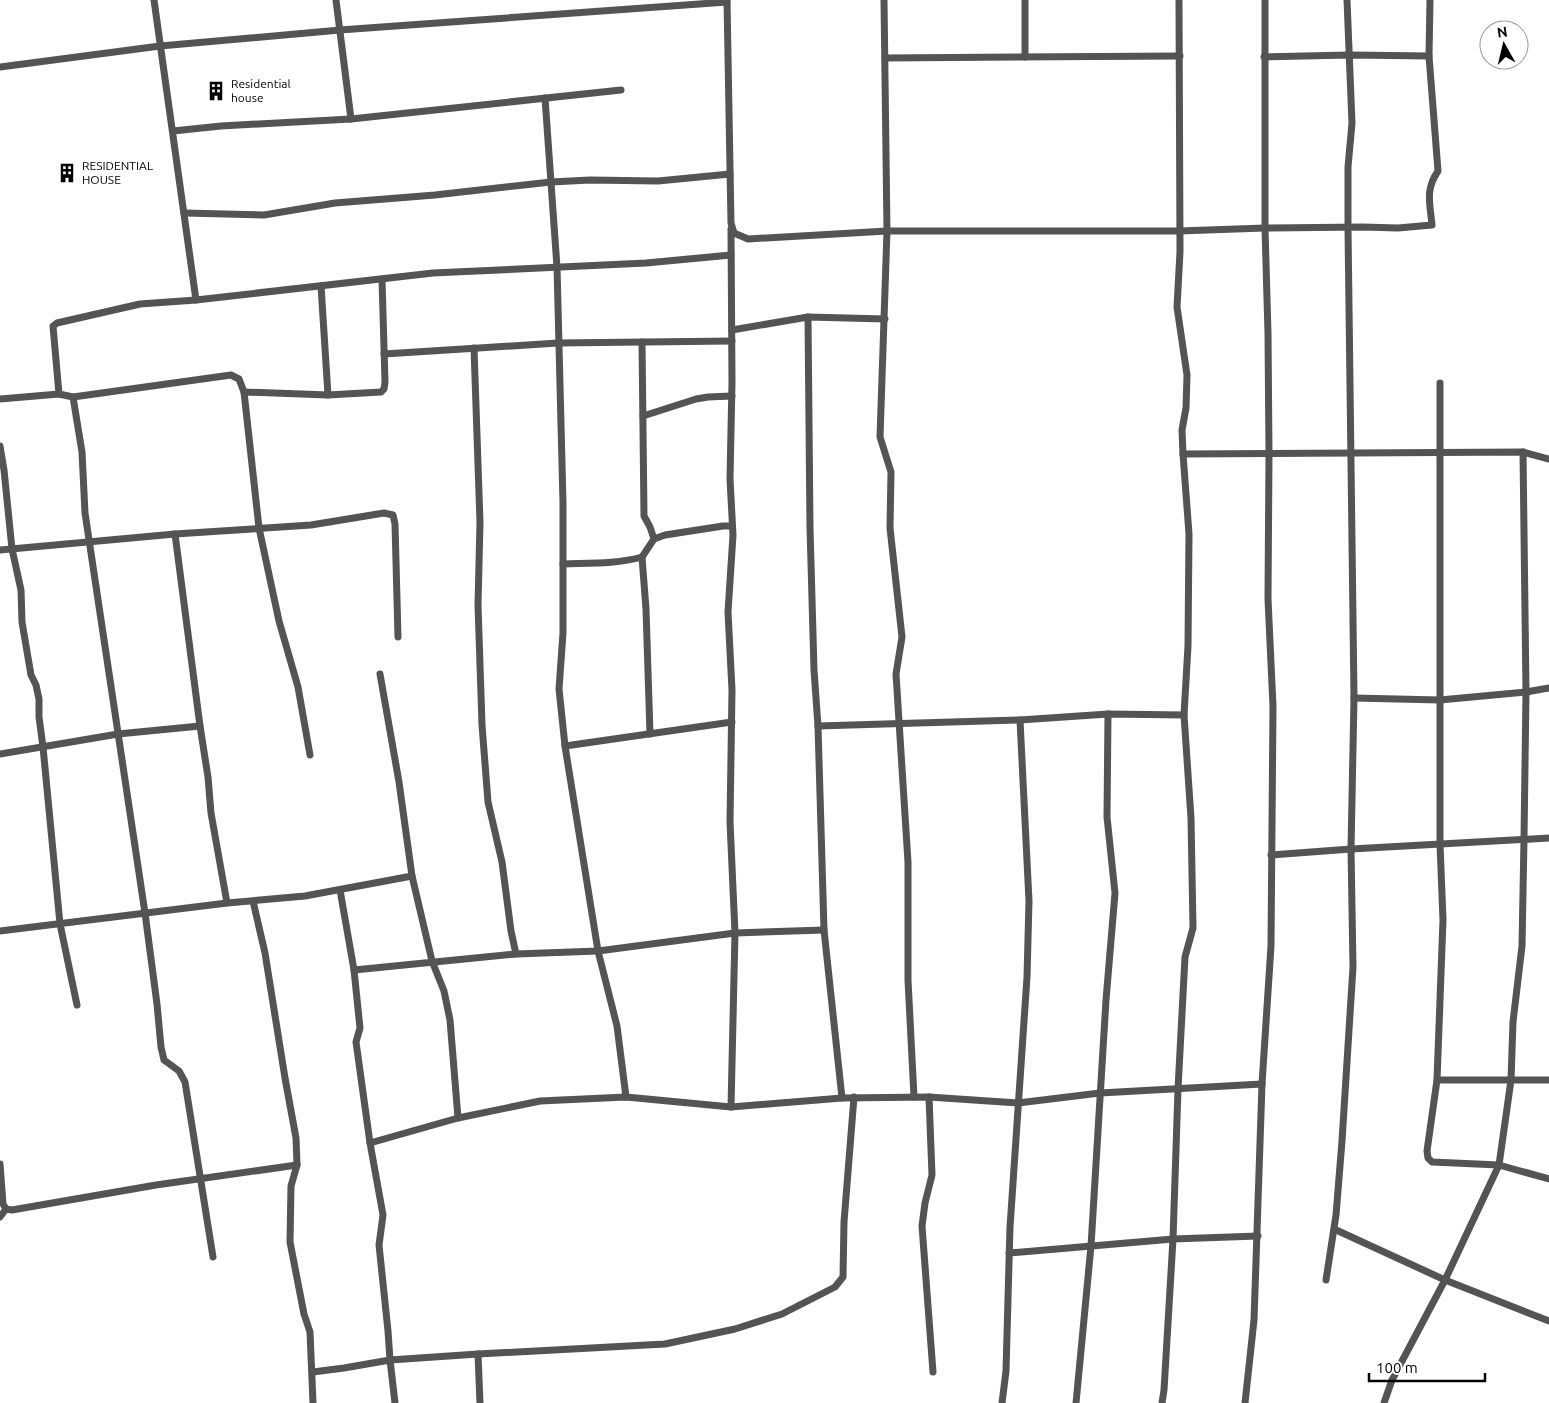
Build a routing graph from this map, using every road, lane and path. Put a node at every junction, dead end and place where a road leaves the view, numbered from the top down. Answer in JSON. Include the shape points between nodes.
{"nodes":[{"id":1,"x":154,"y":0,"type":"edge"},
{"id":2,"x":336,"y":0,"type":"edge"},
{"id":3,"x":884,"y":0,"type":"edge"},
{"id":4,"x":1025,"y":0,"type":"edge"},
{"id":5,"x":1179,"y":0,"type":"edge"},
{"id":6,"x":1264,"y":0,"type":"edge"},
{"id":7,"x":1347,"y":0,"type":"edge"},
{"id":8,"x":1430,"y":0,"type":"edge"},
{"id":9,"x":727,"y":1,"type":"edge"},
{"id":10,"x":340,"y":30,"type":"junction"},
{"id":11,"x":160,"y":46,"type":"junction"},
{"id":12,"x":1350,"y":55,"type":"junction"},
{"id":13,"x":1180,"y":56,"type":"junction"},
{"id":14,"x":1429,"y":56,"type":"junction"},
{"id":15,"x":1024,"y":57,"type":"junction"},
{"id":16,"x":1264,"y":57,"type":"junction"},
{"id":17,"x":884,"y":58,"type":"junction"},
{"id":18,"x":0,"y":67,"type":"edge"},
{"id":19,"x":621,"y":90,"type":"dead end"},
{"id":20,"x":545,"y":98,"type":"junction"},
{"id":21,"x":351,"y":119,"type":"junction"},
{"id":22,"x":173,"y":131,"type":"junction"},
{"id":23,"x":730,"y":174,"type":"junction"},
{"id":24,"x":551,"y":182,"type":"junction"},
{"id":25,"x":184,"y":213,"type":"junction"},
{"id":26,"x":731,"y":224,"type":"junction"},
{"id":27,"x":1265,"y":228,"type":"junction"},
{"id":28,"x":1348,"y":228,"type":"junction"},
{"id":29,"x":887,"y":231,"type":"junction"},
{"id":30,"x":1179,"y":231,"type":"junction"},
{"id":31,"x":731,"y":255,"type":"junction"},
{"id":32,"x":557,"y":267,"type":"junction"},
{"id":33,"x":382,"y":279,"type":"junction"},
{"id":34,"x":321,"y":286,"type":"junction"},
{"id":35,"x":196,"y":300,"type":"junction"},
{"id":36,"x":808,"y":317,"type":"junction"},
{"id":37,"x":885,"y":319,"type":"junction"},
{"id":38,"x":732,"y":330,"type":"junction"},
{"id":39,"x":732,"y":341,"type":"junction"},
{"id":40,"x":642,"y":342,"type":"junction"},
{"id":41,"x":558,"y":343,"type":"junction"},
{"id":42,"x":474,"y":348,"type":"junction"},
{"id":43,"x":384,"y":354,"type":"junction"},
{"id":44,"x":1440,"y":383,"type":"dead end"},
{"id":45,"x":244,"y":392,"type":"junction"},
{"id":46,"x":59,"y":394,"type":"junction"},
{"id":47,"x":328,"y":395,"type":"junction"},
{"id":48,"x":732,"y":396,"type":"junction"},
{"id":49,"x":74,"y":397,"type":"junction"},
{"id":50,"x":0,"y":399,"type":"edge"},
{"id":51,"x":643,"y":416,"type":"junction"},
{"id":52,"x":0,"y":446,"type":"edge"},
{"id":53,"x":1523,"y":452,"type":"junction"},
{"id":54,"x":1351,"y":453,"type":"junction"},
{"id":55,"x":1441,"y":453,"type":"junction"},
{"id":56,"x":1182,"y":454,"type":"junction"},
{"id":57,"x":1269,"y":454,"type":"junction"},
{"id":58,"x":1549,"y":459,"type":"edge"},
{"id":59,"x":732,"y":526,"type":"junction"},
{"id":60,"x":259,"y":528,"type":"junction"},
{"id":61,"x":175,"y":534,"type":"junction"},
{"id":62,"x":654,"y":539,"type":"junction"},
{"id":63,"x":90,"y":542,"type":"junction"},
{"id":64,"x":12,"y":549,"type":"junction"},
{"id":65,"x":0,"y":550,"type":"edge"},
{"id":66,"x":642,"y":556,"type":"junction"},
{"id":67,"x":563,"y":564,"type":"junction"},
{"id":68,"x":398,"y":637,"type":"dead end"},
{"id":69,"x":380,"y":674,"type":"dead end"},
{"id":70,"x":1549,"y":688,"type":"edge"},
{"id":71,"x":1526,"y":692,"type":"junction"},
{"id":72,"x":1354,"y":698,"type":"junction"},
{"id":73,"x":1440,"y":700,"type":"junction"},
{"id":74,"x":1108,"y":714,"type":"junction"},
{"id":75,"x":1184,"y":715,"type":"junction"},
{"id":76,"x":1020,"y":720,"type":"junction"},
{"id":77,"x":732,"y":722,"type":"junction"},
{"id":78,"x":900,"y":723,"type":"junction"},
{"id":79,"x":200,"y":726,"type":"junction"},
{"id":80,"x":818,"y":726,"type":"junction"},
{"id":81,"x":118,"y":734,"type":"junction"},
{"id":82,"x":650,"y":734,"type":"junction"},
{"id":83,"x":565,"y":746,"type":"junction"},
{"id":84,"x":44,"y":747,"type":"junction"},
{"id":85,"x":0,"y":754,"type":"edge"},
{"id":86,"x":310,"y":755,"type":"dead end"},
{"id":87,"x":1549,"y":838,"type":"edge"},
{"id":88,"x":1524,"y":840,"type":"junction"},
{"id":89,"x":1440,"y":844,"type":"junction"},
{"id":90,"x":1352,"y":849,"type":"junction"},
{"id":91,"x":1271,"y":856,"type":"junction"},
{"id":92,"x":412,"y":876,"type":"junction"},
{"id":93,"x":340,"y":890,"type":"junction"},
{"id":94,"x":253,"y":901,"type":"junction"},
{"id":95,"x":227,"y":904,"type":"junction"},
{"id":96,"x":145,"y":914,"type":"junction"},
{"id":97,"x":60,"y":924,"type":"junction"},
{"id":98,"x":824,"y":930,"type":"junction"},
{"id":99,"x":0,"y":931,"type":"edge"},
{"id":100,"x":736,"y":933,"type":"junction"},
{"id":101,"x":598,"y":951,"type":"junction"},
{"id":102,"x":516,"y":954,"type":"junction"},
{"id":103,"x":432,"y":962,"type":"junction"},
{"id":104,"x":354,"y":970,"type":"junction"},
{"id":105,"x":77,"y":1005,"type":"dead end"},
{"id":106,"x":1437,"y":1080,"type":"junction"},
{"id":107,"x":1511,"y":1080,"type":"junction"},
{"id":108,"x":1549,"y":1080,"type":"edge"},
{"id":109,"x":1262,"y":1084,"type":"junction"},
{"id":110,"x":1178,"y":1089,"type":"junction"},
{"id":111,"x":1100,"y":1094,"type":"junction"},
{"id":112,"x":626,"y":1097,"type":"junction"},
{"id":113,"x":854,"y":1097,"type":"junction"},
{"id":114,"x":914,"y":1097,"type":"junction"},
{"id":115,"x":929,"y":1097,"type":"junction"},
{"id":116,"x":842,"y":1098,"type":"junction"},
{"id":117,"x":1018,"y":1103,"type":"junction"},
{"id":118,"x":731,"y":1107,"type":"junction"},
{"id":119,"x":458,"y":1118,"type":"junction"},
{"id":120,"x":370,"y":1143,"type":"junction"},
{"id":121,"x":0,"y":1164,"type":"edge"},
{"id":122,"x":297,"y":1165,"type":"junction"},
{"id":123,"x":1499,"y":1165,"type":"junction"},
{"id":124,"x":201,"y":1178,"type":"junction"},
{"id":125,"x":1549,"y":1179,"type":"edge"},
{"id":126,"x":6,"y":1209,"type":"junction"},
{"id":127,"x":0,"y":1216,"type":"edge"},
{"id":128,"x":1334,"y":1229,"type":"junction"},
{"id":129,"x":1258,"y":1236,"type":"junction"},
{"id":130,"x":1173,"y":1239,"type":"junction"},
{"id":131,"x":1091,"y":1246,"type":"junction"},
{"id":132,"x":1009,"y":1253,"type":"junction"},
{"id":133,"x":213,"y":1257,"type":"dead end"},
{"id":134,"x":1326,"y":1280,"type":"dead end"},
{"id":135,"x":1445,"y":1280,"type":"junction"},
{"id":136,"x":1549,"y":1321,"type":"edge"},
{"id":137,"x":478,"y":1354,"type":"junction"},
{"id":138,"x":390,"y":1360,"type":"junction"},
{"id":139,"x":313,"y":1372,"type":"junction"},
{"id":140,"x":933,"y":1372,"type":"dead end"},
{"id":141,"x":313,"y":1403,"type":"edge"},
{"id":142,"x":395,"y":1403,"type":"edge"},
{"id":143,"x":480,"y":1403,"type":"edge"},
{"id":144,"x":1002,"y":1403,"type":"edge"},
{"id":145,"x":1076,"y":1403,"type":"edge"},
{"id":146,"x":1162,"y":1403,"type":"edge"},
{"id":147,"x":1245,"y":1403,"type":"edge"},
{"id":148,"x":1384,"y":1403,"type":"edge"}],
"edges":[{"from":1,"to":11,"type":"street"},
{"from":2,"to":10,"type":"street"},
{"from":3,"to":17,"type":"street"},
{"from":4,"to":15,"type":"street"},
{"from":5,"to":13,"type":"street"},
{"from":6,"to":16,"type":"street"},
{"from":7,"to":12,"type":"street"},
{"from":8,"to":14,"type":"street"},
{"from":9,"to":10,"type":"street"},
{"from":9,"to":23,"type":"street"},
{"from":10,"to":11,"type":"street"},
{"from":10,"to":21,"type":"street"},
{"from":11,"to":18,"type":"street"},
{"from":11,"to":22,"type":"street"},
{"from":12,"to":14,"type":"street"},
{"from":12,"to":16,"type":"street"},
{"from":12,"to":28,"type":"street","via":[[1352,123]]},
{"from":13,"to":15,"type":"street"},
{"from":13,"to":30,"type":"street"},
{"from":14,"to":28,"type":"street","via":[[1438,171],[1429,194],[1432,225]]},
{"from":15,"to":17,"type":"street"},
{"from":16,"to":27,"type":"street"},
{"from":17,"to":29,"type":"street"},
{"from":19,"to":20,"type":"street"},
{"from":20,"to":21,"type":"street"},
{"from":20,"to":24,"type":"street"},
{"from":21,"to":22,"type":"street"},
{"from":22,"to":25,"type":"street"},
{"from":23,"to":24,"type":"street","via":[[658,181]]},
{"from":23,"to":26,"type":"street"},
{"from":24,"to":25,"type":"street","via":[[336,202],[264,215]]},
{"from":24,"to":32,"type":"street"},
{"from":25,"to":35,"type":"street"},
{"from":26,"to":29,"type":"street","via":[[734,233],[748,239]]},
{"from":26,"to":31,"type":"street"},
{"from":27,"to":28,"type":"street"},
{"from":27,"to":30,"type":"street"},
{"from":27,"to":57,"type":"street"},
{"from":28,"to":54,"type":"street"},
{"from":29,"to":30,"type":"street"},
{"from":29,"to":37,"type":"street"},
{"from":30,"to":56,"type":"street","via":[[1178,307],[1188,375]]},
{"from":31,"to":32,"type":"street"},
{"from":31,"to":38,"type":"street"},
{"from":32,"to":33,"type":"street"},
{"from":32,"to":41,"type":"street"},
{"from":33,"to":34,"type":"street"},
{"from":33,"to":43,"type":"street"},
{"from":34,"to":35,"type":"street"},
{"from":34,"to":47,"type":"street"},
{"from":35,"to":46,"type":"street","via":[[140,304],[57,323],[53,326]]},
{"from":36,"to":37,"type":"street"},
{"from":36,"to":38,"type":"street"},
{"from":36,"to":80,"type":"street","via":[[810,528]]},
{"from":37,"to":78,"type":"street","via":[[880,437],[891,472],[890,528],[902,637],[896,674]]},
{"from":38,"to":39,"type":"street"},
{"from":39,"to":40,"type":"street"},
{"from":39,"to":48,"type":"street"},
{"from":40,"to":41,"type":"street"},
{"from":40,"to":51,"type":"street"},
{"from":41,"to":42,"type":"street"},
{"from":41,"to":67,"type":"street"},
{"from":42,"to":43,"type":"street"},
{"from":42,"to":102,"type":"street","via":[[482,725],[488,802],[502,862]]},
{"from":43,"to":47,"type":"street","via":[[385,382],[381,392]]},
{"from":44,"to":55,"type":"street"},
{"from":45,"to":47,"type":"street"},
{"from":45,"to":49,"type":"street","via":[[239,379],[231,375]]},
{"from":45,"to":60,"type":"street"},
{"from":46,"to":49,"type":"street"},
{"from":46,"to":50,"type":"street"},
{"from":48,"to":51,"type":"street","via":[[696,399]]},
{"from":48,"to":59,"type":"street"},
{"from":49,"to":63,"type":"street"},
{"from":51,"to":62,"type":"street","via":[[644,516]]},
{"from":52,"to":64,"type":"street"},
{"from":53,"to":55,"type":"street"},
{"from":53,"to":58,"type":"street"},
{"from":53,"to":71,"type":"street"},
{"from":54,"to":55,"type":"street"},
{"from":54,"to":57,"type":"street"},
{"from":54,"to":72,"type":"street"},
{"from":55,"to":73,"type":"street"},
{"from":56,"to":57,"type":"street"},
{"from":56,"to":75,"type":"street","via":[[1189,534]]},
{"from":57,"to":91,"type":"street","via":[[1268,599],[1273,706]]},
{"from":59,"to":62,"type":"street"},
{"from":59,"to":77,"type":"street","via":[[728,612]]},
{"from":60,"to":61,"type":"street"},
{"from":60,"to":68,"type":"street","via":[[311,525],[384,513],[393,515]]},
{"from":60,"to":86,"type":"street","via":[[279,622],[298,687]]},
{"from":61,"to":63,"type":"street"},
{"from":61,"to":79,"type":"street"},
{"from":62,"to":66,"type":"street"},
{"from":63,"to":64,"type":"street"},
{"from":63,"to":81,"type":"street"},
{"from":64,"to":65,"type":"street"},
{"from":64,"to":84,"type":"street","via":[[21,590],[22,622],[31,675],[40,699]]},
{"from":66,"to":67,"type":"street","via":[[616,562]]},
{"from":66,"to":82,"type":"street"},
{"from":67,"to":83,"type":"street","via":[[559,689]]},
{"from":69,"to":92,"type":"street"},
{"from":70,"to":71,"type":"street"},
{"from":71,"to":73,"type":"street"},
{"from":71,"to":88,"type":"street"},
{"from":72,"to":73,"type":"street"},
{"from":72,"to":90,"type":"street"},
{"from":73,"to":89,"type":"street"},
{"from":74,"to":75,"type":"street"},
{"from":74,"to":76,"type":"street"},
{"from":74,"to":111,"type":"street","via":[[1107,817],[1115,893]]},
{"from":75,"to":110,"type":"street","via":[[1192,818],[1193,928],[1186,957]]},
{"from":76,"to":78,"type":"street"},
{"from":76,"to":117,"type":"street","via":[[1029,901]]},
{"from":77,"to":82,"type":"street"},
{"from":77,"to":100,"type":"street","via":[[730,822]]},
{"from":78,"to":80,"type":"street"},
{"from":78,"to":114,"type":"street","via":[[908,862],[908,980]]},
{"from":79,"to":81,"type":"street"},
{"from":79,"to":95,"type":"street"},
{"from":80,"to":98,"type":"street"},
{"from":81,"to":84,"type":"street"},
{"from":81,"to":96,"type":"street"},
{"from":82,"to":83,"type":"street"},
{"from":83,"to":101,"type":"street"},
{"from":84,"to":85,"type":"street"},
{"from":84,"to":97,"type":"street"},
{"from":87,"to":88,"type":"street"},
{"from":88,"to":89,"type":"street"},
{"from":88,"to":107,"type":"street","via":[[1522,946],[1513,1022]]},
{"from":89,"to":90,"type":"street"},
{"from":89,"to":106,"type":"street","via":[[1443,920]]},
{"from":90,"to":91,"type":"street"},
{"from":90,"to":128,"type":"street","via":[[1353,967]]},
{"from":91,"to":109,"type":"street","via":[[1271,946]]},
{"from":92,"to":93,"type":"street"},
{"from":92,"to":103,"type":"street"},
{"from":93,"to":94,"type":"street"},
{"from":93,"to":104,"type":"street"},
{"from":94,"to":95,"type":"street"},
{"from":94,"to":122,"type":"street","via":[[266,953],[296,1138]]},
{"from":95,"to":96,"type":"street"},
{"from":96,"to":97,"type":"street"},
{"from":96,"to":124,"type":"street","via":[[160,1047],[164,1060],[179,1071],[185,1082]]},
{"from":97,"to":99,"type":"street"},
{"from":97,"to":105,"type":"street"},
{"from":98,"to":100,"type":"street"},
{"from":98,"to":116,"type":"street"},
{"from":100,"to":101,"type":"street"},
{"from":100,"to":118,"type":"street"},
{"from":101,"to":102,"type":"street"},
{"from":101,"to":112,"type":"street","via":[[617,1026]]},
{"from":102,"to":103,"type":"street"},
{"from":103,"to":104,"type":"street"},
{"from":103,"to":119,"type":"street","via":[[444,991],[450,1020]]},
{"from":104,"to":120,"type":"street","via":[[360,1028],[356,1042]]},
{"from":106,"to":107,"type":"street"},
{"from":106,"to":123,"type":"street","via":[[1428,1158],[1432,1162]]},
{"from":107,"to":108,"type":"street"},
{"from":107,"to":123,"type":"street"},
{"from":109,"to":110,"type":"street"},
{"from":109,"to":129,"type":"street"},
{"from":110,"to":111,"type":"street"},
{"from":110,"to":130,"type":"street"},
{"from":111,"to":117,"type":"street"},
{"from":111,"to":131,"type":"street"},
{"from":112,"to":118,"type":"street"},
{"from":112,"to":119,"type":"street","via":[[540,1101]]},
{"from":113,"to":114,"type":"street"},
{"from":113,"to":116,"type":"street"},
{"from":113,"to":137,"type":"street","via":[[843,1277],[835,1287],[782,1314],[735,1329],[665,1344]]},
{"from":114,"to":115,"type":"street"},
{"from":115,"to":117,"type":"street"},
{"from":115,"to":140,"type":"street","via":[[932,1175],[922,1226]]},
{"from":116,"to":118,"type":"street"},
{"from":117,"to":132,"type":"street"},
{"from":119,"to":120,"type":"street"},
{"from":120,"to":138,"type":"street","via":[[383,1215],[379,1245]]},
{"from":121,"to":126,"type":"street"},
{"from":122,"to":124,"type":"street"},
{"from":122,"to":139,"type":"street","via":[[291,1186],[290,1242],[310,1332]]},
{"from":123,"to":125,"type":"street"},
{"from":123,"to":135,"type":"street"},
{"from":124,"to":126,"type":"street"},
{"from":124,"to":133,"type":"street"},
{"from":126,"to":127,"type":"street"},
{"from":128,"to":134,"type":"street"},
{"from":128,"to":135,"type":"street"},
{"from":129,"to":130,"type":"street"},
{"from":129,"to":147,"type":"street","via":[[1254,1320]]},
{"from":130,"to":131,"type":"street"},
{"from":130,"to":146,"type":"street"},
{"from":131,"to":132,"type":"street"},
{"from":131,"to":145,"type":"street"},
{"from":132,"to":144,"type":"street","via":[[1006,1371]]},
{"from":135,"to":136,"type":"street"},
{"from":135,"to":148,"type":"street","via":[[1392,1380]]},
{"from":137,"to":138,"type":"street"},
{"from":137,"to":143,"type":"street"},
{"from":138,"to":139,"type":"street"},
{"from":138,"to":142,"type":"street"},
{"from":139,"to":141,"type":"street"}]}
